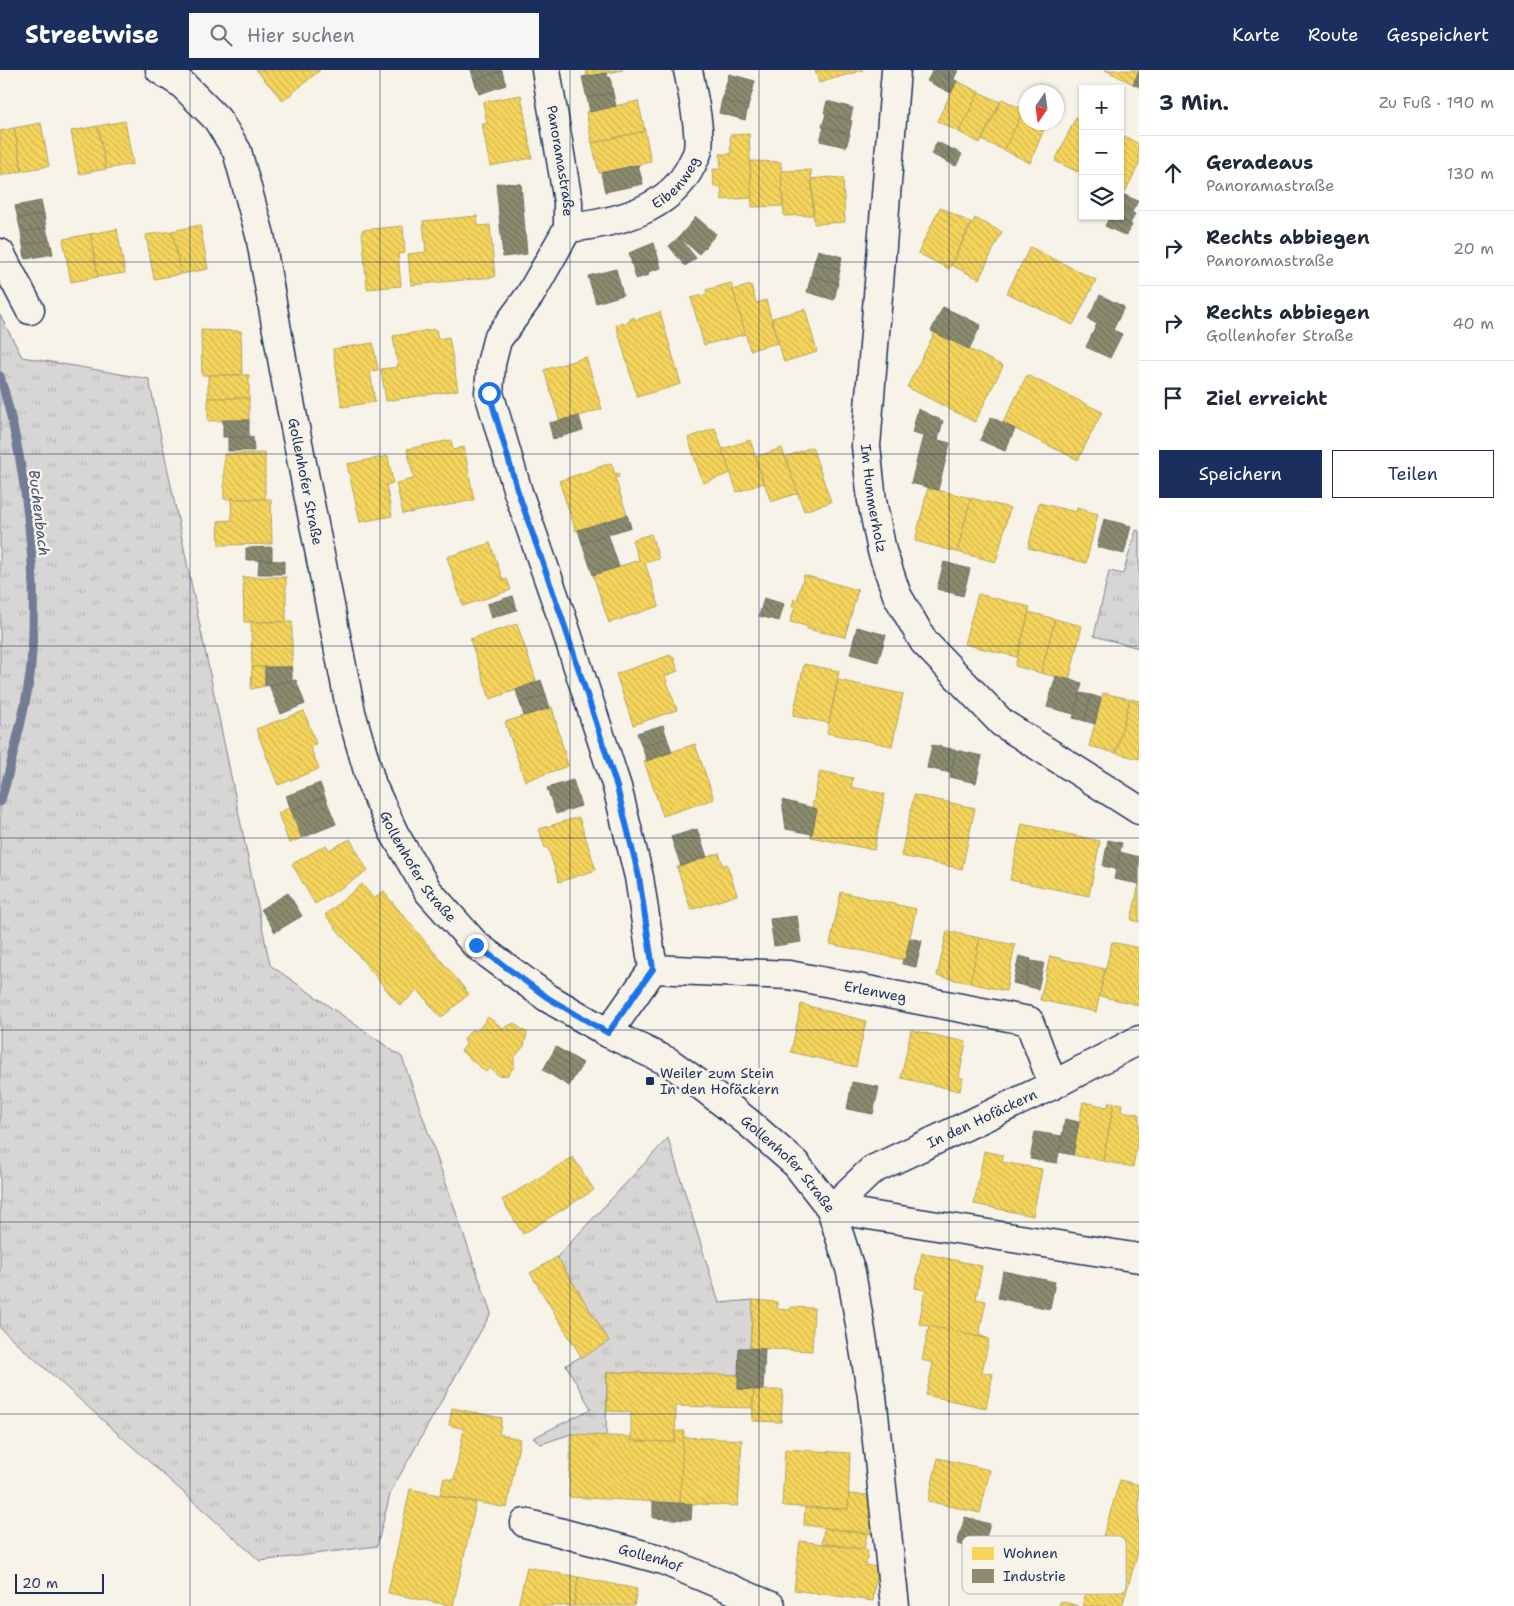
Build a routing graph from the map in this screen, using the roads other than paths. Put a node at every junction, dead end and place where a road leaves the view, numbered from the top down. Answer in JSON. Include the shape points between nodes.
{"nodes":[{"id":1,"x":160,"y":70,"type":"edge"},
{"id":2,"x":546,"y":70,"type":"edge"},
{"id":3,"x":688,"y":70,"type":"edge"},
{"id":4,"x":896,"y":70,"type":"edge"},
{"id":5,"x":568,"y":228,"type":"junction"},
{"id":6,"x":0,"y":253,"type":"edge"},
{"id":7,"x":30,"y":310,"type":"dead end"},
{"id":8,"x":1139,"y":810,"type":"edge"},
{"id":9,"x":653,"y":969,"type":"junction"},
{"id":10,"x":608,"y":1033,"type":"junction"},
{"id":11,"x":1139,"y":1040,"type":"edge"},
{"id":12,"x":1053,"y":1084,"type":"junction"},
{"id":13,"x":831,"y":1209,"type":"junction"},
{"id":14,"x":1139,"y":1258,"type":"edge"},
{"id":15,"x":525,"y":1523,"type":"dead end"},
{"id":16,"x":771,"y":1606,"type":"edge"},
{"id":17,"x":895,"y":1606,"type":"edge"}],
"edges":[{"from":1,"to":10,"type":"street","name":"Gollenhofer Straße","via":[[182,84],[217,119],[237,151],[260,235],[352,712],[372,785],[394,833],[428,891],[476,945],[548,998]]},
{"from":2,"to":5,"type":"street","name":"Panoramastraße","via":[[568,202]]},
{"from":3,"to":5,"type":"street","name":"Eibenweg","via":[[698,151],[685,178],[664,199],[638,213],[600,224]]},
{"from":4,"to":8,"type":"street","name":"Im Hummerholz","via":[[866,446],[882,551],[897,595],[924,642],[961,682],[1002,723]]},
{"from":5,"to":9,"type":"street","name":"Panoramastraße","via":[[530,295],[497,340],[489,393],[518,492],[617,787],[639,877]]},
{"from":6,"to":7,"type":"street"},
{"from":9,"to":10,"type":"street"},
{"from":9,"to":12,"type":"street","name":"Erlenweg","via":[[789,975],[1028,1022]]},
{"from":10,"to":13,"type":"street","name":"Gollenhofer Straße","via":[[669,1062],[749,1123],[796,1164]]},
{"from":11,"to":12,"type":"street","name":"In den Hofäckern"},
{"from":12,"to":13,"type":"street","name":"In den Hofäckern","via":[[872,1170]]},
{"from":13,"to":14,"type":"street"},
{"from":13,"to":17,"type":"street","name":"Gollenhofer Straße","via":[[851,1272],[872,1396]]},
{"from":15,"to":16,"type":"street","name":"Gollenhof","via":[[663,1560]]}]}
